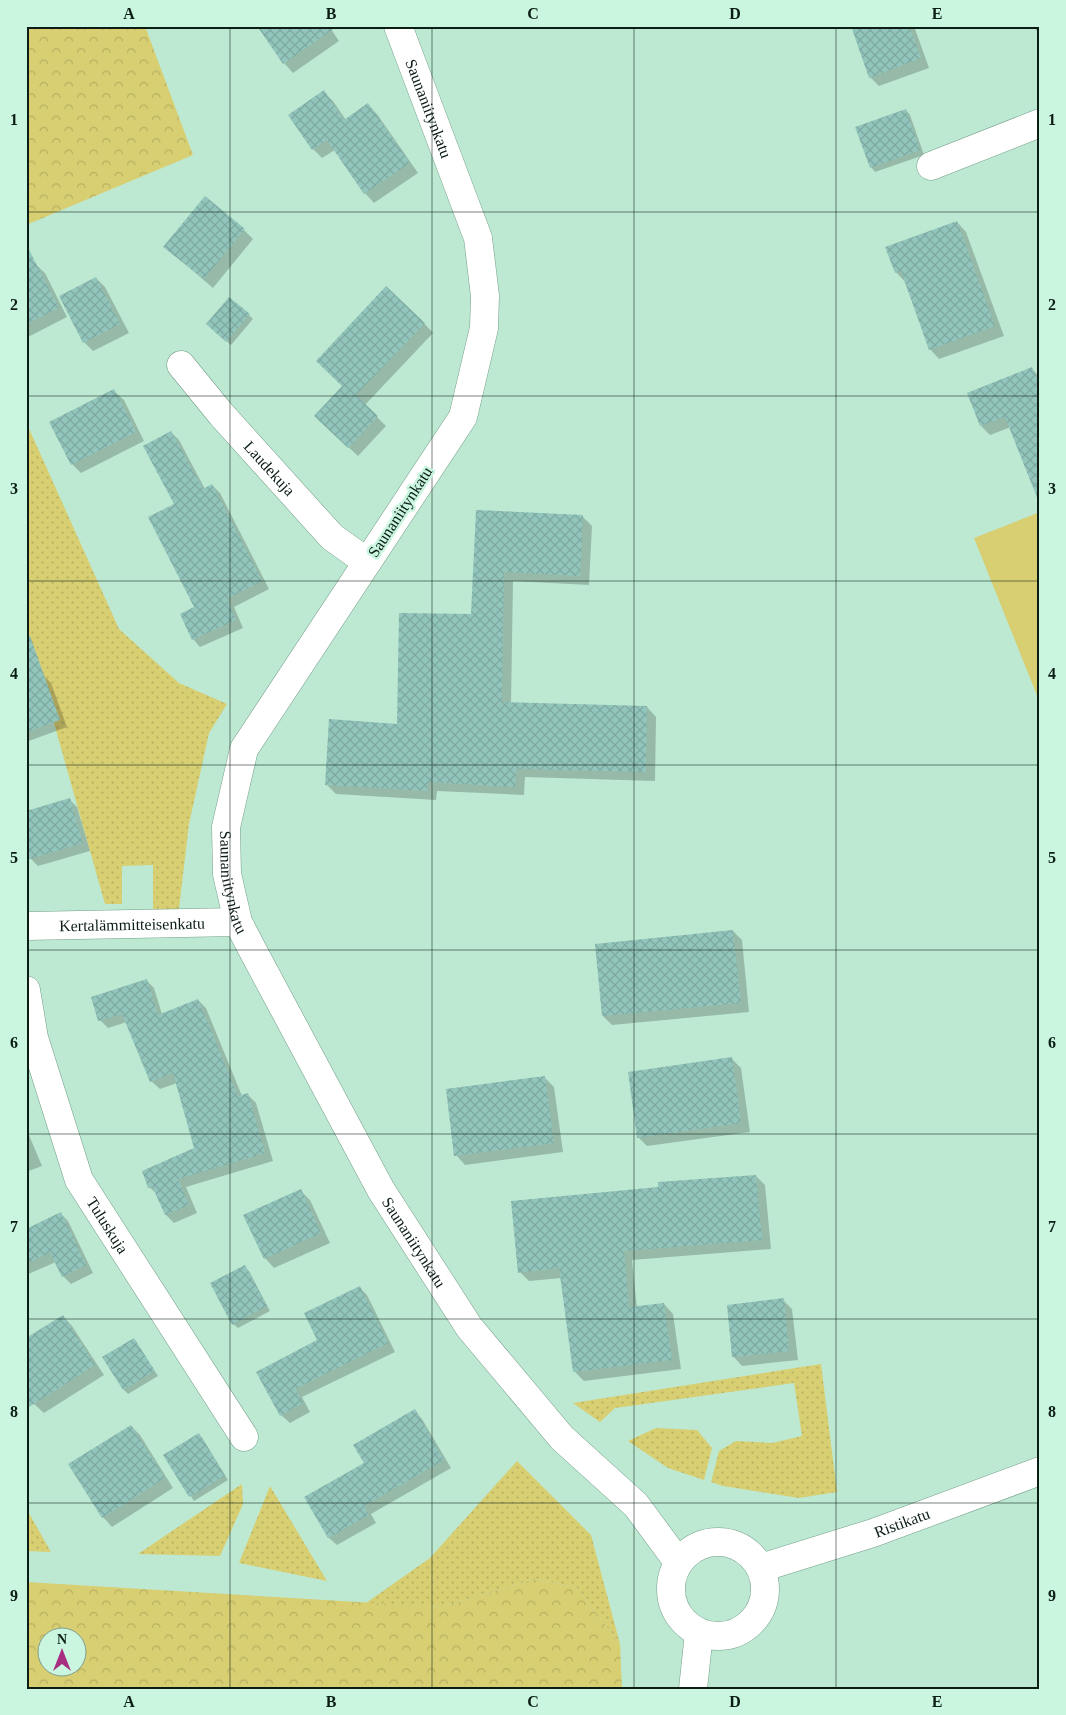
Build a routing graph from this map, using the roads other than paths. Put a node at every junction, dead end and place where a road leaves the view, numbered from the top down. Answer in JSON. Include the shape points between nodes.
{"nodes":[{"id":1,"x":398,"y":26,"type":"edge"},
{"id":2,"x":1040,"y":123,"type":"edge"},
{"id":3,"x":931,"y":166,"type":"dead end"},
{"id":4,"x":181,"y":365,"type":"dead end"},
{"id":5,"x":367,"y":562,"type":"junction"},
{"id":6,"x":238,"y":922,"type":"junction"},
{"id":7,"x":26,"y":926,"type":"edge"},
{"id":8,"x":26,"y":990,"type":"edge"},
{"id":9,"x":244,"y":1437,"type":"dead end"},
{"id":10,"x":1040,"y":1471,"type":"edge"},
{"id":11,"x":678,"y":1562,"type":"junction"},
{"id":12,"x":761,"y":1568,"type":"junction"},
{"id":13,"x":699,"y":1633,"type":"junction"},
{"id":14,"x":693,"y":1689,"type":"edge"}],
"edges":[{"from":1,"to":5,"type":"street","name":"Saunaniitynkatu","via":[[478,238],[485,296],[484,328],[463,417]]},
{"from":2,"to":3,"type":"street"},
{"from":4,"to":5,"type":"street","name":"Laudekuja","via":[[332,537]]},
{"from":5,"to":6,"type":"street","name":"Saunaniitynkatu","via":[[244,749],[226,827],[227,874]]},
{"from":6,"to":7,"type":"street","name":"Kertalämmitteisenkatu"},
{"from":6,"to":11,"type":"street","name":"Saunaniitynkatu","via":[[381,1190],[469,1327],[562,1438],[636,1505]]},
{"from":8,"to":9,"type":"street","name":"Tuluskuja","via":[[34,1038],[79,1180]]},
{"from":10,"to":12,"type":"street","name":"Ristikatu","via":[[873,1533]]},
{"from":11,"to":12,"type":"street","via":[[690,1551],[711,1542],[727,1542],[751,1555]]},
{"from":11,"to":13,"type":"street","via":[[671,1580],[671,1598],[677,1614]]},
{"from":12,"to":13,"type":"street","via":[[765,1598],[753,1622],[739,1632],[723,1636]]},
{"from":13,"to":14,"type":"street"}]}
